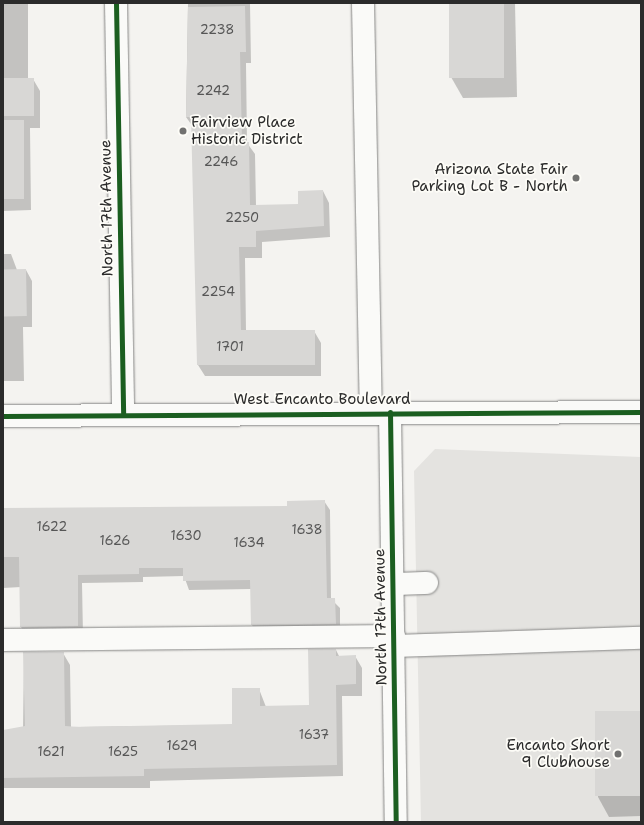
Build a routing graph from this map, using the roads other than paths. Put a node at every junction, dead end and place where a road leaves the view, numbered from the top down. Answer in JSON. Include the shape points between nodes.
{"nodes":[{"id":1,"x":116,"y":3,"type":"edge"},
{"id":2,"x":363,"y":3,"type":"edge"},
{"id":3,"x":381,"y":412,"type":"junction"},
{"id":4,"x":641,"y":412,"type":"edge"},
{"id":5,"x":123,"y":414,"type":"junction"},
{"id":6,"x":3,"y":416,"type":"edge"},
{"id":7,"x":427,"y":583,"type":"dead end"},
{"id":8,"x":393,"y":584,"type":"junction"},
{"id":9,"x":641,"y":638,"type":"edge"},
{"id":10,"x":3,"y":640,"type":"edge"},
{"id":11,"x":394,"y":641,"type":"junction"},
{"id":12,"x":396,"y":822,"type":"edge"}],
"edges":[{"from":1,"to":5,"type":"street","name":"North 17th Avenue"},
{"from":2,"to":3,"type":"street","name":"North 17th Avenue"},
{"from":3,"to":4,"type":"street","name":"West Encanto Boulevard"},
{"from":3,"to":5,"type":"street","name":"West Encanto Boulevard"},
{"from":3,"to":8,"type":"street","name":"North 17th Avenue"},
{"from":5,"to":6,"type":"street","name":"West Encanto Boulevard"},
{"from":7,"to":8,"type":"street"},
{"from":8,"to":11,"type":"street","name":"North 17th Avenue"},
{"from":9,"to":11,"type":"street"},
{"from":10,"to":11,"type":"street"},
{"from":11,"to":12,"type":"street","name":"North 17th Avenue"}]}
